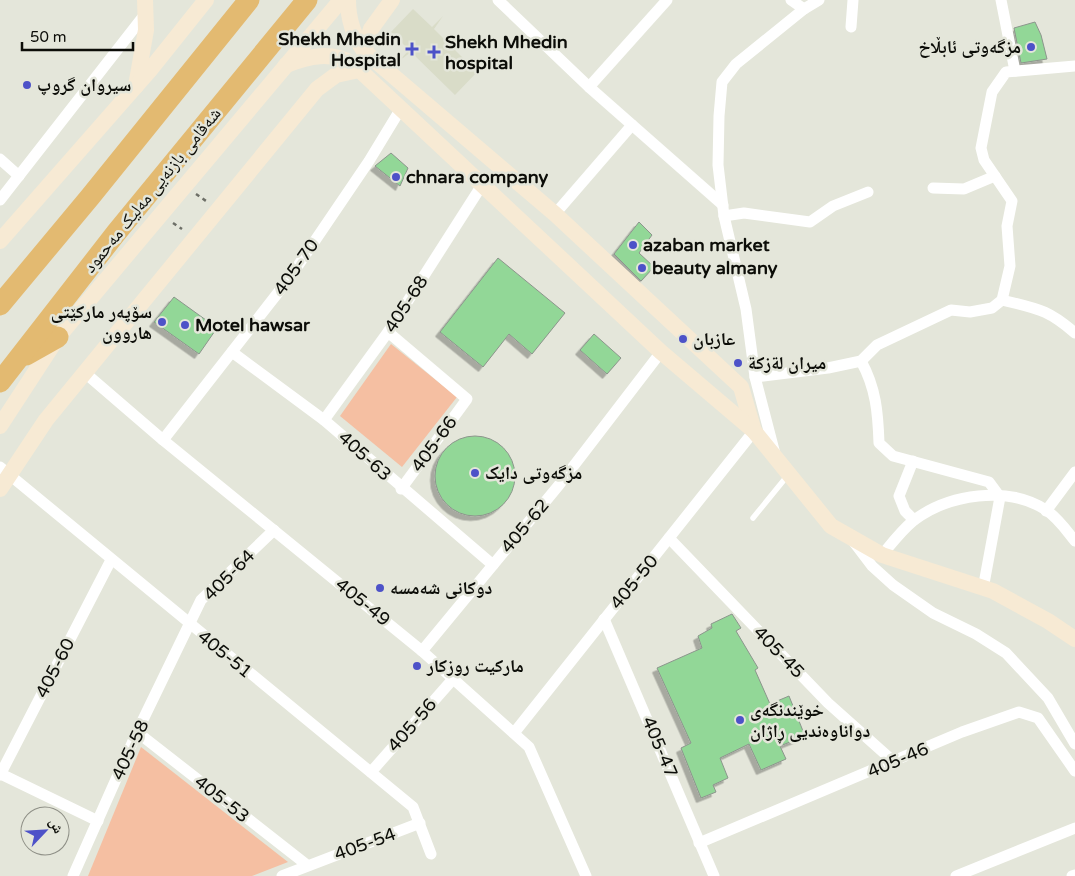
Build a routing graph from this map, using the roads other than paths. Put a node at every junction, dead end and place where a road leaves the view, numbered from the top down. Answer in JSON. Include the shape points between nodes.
{"nodes":[{"id":1,"x":206,"y":0,"type":"edge"},
{"id":2,"x":249,"y":0,"type":"edge"},
{"id":3,"x":307,"y":0,"type":"edge"},
{"id":4,"x":341,"y":0,"type":"edge"},
{"id":5,"x":348,"y":0,"type":"edge"},
{"id":6,"x":392,"y":0,"type":"edge"},
{"id":7,"x":498,"y":0,"type":"edge"},
{"id":8,"x":668,"y":0,"type":"edge"},
{"id":9,"x":791,"y":0,"type":"edge"},
{"id":10,"x":819,"y":0,"type":"edge"},
{"id":11,"x":853,"y":0,"type":"edge"},
{"id":12,"x":1001,"y":0,"type":"edge"},
{"id":13,"x":804,"y":5,"type":"edge"},
{"id":14,"x":146,"y":7,"type":"edge"},
{"id":15,"x":851,"y":27,"type":"dead end"},
{"id":16,"x":364,"y":51,"type":"junction"},
{"id":17,"x":286,"y":65,"type":"junction"},
{"id":18,"x":1075,"y":66,"type":"edge"},
{"id":19,"x":359,"y":70,"type":"junction"},
{"id":20,"x":1015,"y":71,"type":"junction"},
{"id":21,"x":136,"y":86,"type":"junction"},
{"id":22,"x":589,"y":87,"type":"junction"},
{"id":23,"x":400,"y":110,"type":"junction"},
{"id":24,"x":632,"y":125,"type":"junction"},
{"id":25,"x":0,"y":159,"type":"edge"},
{"id":26,"x":19,"y":176,"type":"junction"},
{"id":27,"x":995,"y":176,"type":"junction"},
{"id":28,"x":482,"y":185,"type":"junction"},
{"id":29,"x":933,"y":188,"type":"dead end"},
{"id":30,"x":868,"y":192,"type":"dead end"},
{"id":31,"x":0,"y":200,"type":"edge"},
{"id":32,"x":724,"y":210,"type":"junction"},
{"id":33,"x":555,"y":214,"type":"junction"},
{"id":34,"x":0,"y":241,"type":"edge"},
{"id":35,"x":1002,"y":300,"type":"junction"},
{"id":36,"x":0,"y":304,"type":"edge"},
{"id":37,"x":388,"y":332,"type":"junction"},
{"id":38,"x":1075,"y":333,"type":"edge"},
{"id":39,"x":58,"y":337,"type":"junction"},
{"id":40,"x":232,"y":352,"type":"junction"},
{"id":41,"x":662,"y":352,"type":"junction"},
{"id":42,"x":17,"y":360,"type":"junction"},
{"id":43,"x":861,"y":361,"type":"junction"},
{"id":44,"x":84,"y":372,"type":"junction"},
{"id":45,"x":755,"y":377,"type":"junction"},
{"id":46,"x":0,"y":382,"type":"edge"},
{"id":47,"x":324,"y":420,"type":"junction"},
{"id":48,"x":0,"y":426,"type":"edge"},
{"id":49,"x":754,"y":431,"type":"junction"},
{"id":50,"x":163,"y":440,"type":"junction"},
{"id":51,"x":776,"y":457,"type":"junction"},
{"id":52,"x":913,"y":461,"type":"junction"},
{"id":53,"x":5,"y":470,"type":"edge"},
{"id":54,"x":1075,"y":472,"type":"edge"},
{"id":55,"x":789,"y":474,"type":"junction"},
{"id":56,"x":0,"y":489,"type":"edge"},
{"id":57,"x":401,"y":489,"type":"junction"},
{"id":58,"x":1000,"y":497,"type":"junction"},
{"id":59,"x":1046,"y":511,"type":"junction"},
{"id":60,"x":753,"y":518,"type":"dead end"},
{"id":61,"x":914,"y":520,"type":"junction"},
{"id":62,"x":274,"y":530,"type":"junction"},
{"id":63,"x":669,"y":538,"type":"junction"},
{"id":64,"x":851,"y":538,"type":"junction"},
{"id":65,"x":1075,"y":541,"type":"edge"},
{"id":66,"x":882,"y":555,"type":"junction"},
{"id":67,"x":111,"y":560,"type":"junction"},
{"id":68,"x":492,"y":565,"type":"junction"},
{"id":69,"x":983,"y":588,"type":"junction"},
{"id":70,"x":604,"y":619,"type":"junction"},
{"id":71,"x":191,"y":626,"type":"junction"},
{"id":72,"x":1075,"y":639,"type":"edge"},
{"id":73,"x":422,"y":651,"type":"junction"},
{"id":74,"x":453,"y":679,"type":"junction"},
{"id":75,"x":137,"y":732,"type":"junction"},
{"id":76,"x":514,"y":733,"type":"junction"},
{"id":77,"x":1075,"y":744,"type":"edge"},
{"id":78,"x":893,"y":761,"type":"junction"},
{"id":79,"x":1075,"y":771,"type":"edge"},
{"id":80,"x":370,"y":772,"type":"junction"},
{"id":81,"x":0,"y":775,"type":"edge"},
{"id":82,"x":98,"y":821,"type":"junction"},
{"id":83,"x":420,"y":823,"type":"junction"},
{"id":84,"x":1075,"y":828,"type":"edge"},
{"id":85,"x":700,"y":843,"type":"junction"},
{"id":86,"x":431,"y":854,"type":"dead end"},
{"id":87,"x":307,"y":865,"type":"junction"},
{"id":88,"x":73,"y":876,"type":"edge"},
{"id":89,"x":282,"y":876,"type":"edge"},
{"id":90,"x":586,"y":876,"type":"edge"},
{"id":91,"x":714,"y":876,"type":"edge"},
{"id":92,"x":956,"y":876,"type":"edge"}],
"edges":[{"from":1,"to":21,"type":"street"},
{"from":2,"to":36,"type":"highway"},
{"from":3,"to":42,"type":"highway","name":"شەقامی بازنەیی مەلیک مەحمود","via":[[116,233]]},
{"from":4,"to":17,"type":"street"},
{"from":5,"to":16,"type":"street","via":[[349,22]]},
{"from":6,"to":16,"type":"street","via":[[374,24]]},
{"from":7,"to":22,"type":"street"},
{"from":8,"to":22,"type":"street"},
{"from":9,"to":13,"type":"street"},
{"from":10,"to":13,"type":"street"},
{"from":11,"to":15,"type":"street"},
{"from":12,"to":20,"type":"street"},
{"from":13,"to":32,"type":"street","via":[[736,64],[722,82],[718,165]]},
{"from":14,"to":21,"type":"street","via":[[146,30]]},
{"from":14,"to":26,"type":"street"},
{"from":16,"to":33,"type":"street"},
{"from":17,"to":19,"type":"street","via":[[328,55],[345,60]]},
{"from":17,"to":39,"type":"street"},
{"from":18,"to":20,"type":"street"},
{"from":19,"to":23,"type":"street"},
{"from":19,"to":44,"type":"street","via":[[344,72],[323,84]]},
{"from":20,"to":27,"type":"street","via":[[1006,72],[992,92],[980,148]]},
{"from":21,"to":34,"type":"street"},
{"from":22,"to":24,"type":"street"},
{"from":23,"to":28,"type":"street"},
{"from":23,"to":40,"type":"street","name":"405-70","via":[[297,268]]},
{"from":24,"to":32,"type":"street"},
{"from":24,"to":33,"type":"street"},
{"from":25,"to":26,"type":"street"},
{"from":26,"to":31,"type":"street"},
{"from":27,"to":29,"type":"street","via":[[964,189]]},
{"from":27,"to":35,"type":"street","via":[[1012,201],[1007,226],[1010,266]]},
{"from":28,"to":37,"type":"street","name":"405-68"},
{"from":28,"to":41,"type":"street"},
{"from":30,"to":32,"type":"street","via":[[832,206],[810,222]]},
{"from":32,"to":45,"type":"street","via":[[746,309]]},
{"from":33,"to":49,"type":"street","via":[[741,387]]},
{"from":35,"to":38,"type":"street","via":[[1045,310]]},
{"from":35,"to":43,"type":"street","via":[[992,308],[977,311],[951,310],[877,345]]},
{"from":37,"to":47,"type":"street","name":"405-68"},
{"from":37,"to":57,"type":"street","name":"405-66","via":[[467,399]]},
{"from":39,"to":42,"type":"highway"},
{"from":39,"to":48,"type":"street"},
{"from":40,"to":47,"type":"street","name":"405-63"},
{"from":40,"to":50,"type":"street","name":"405-70"},
{"from":41,"to":49,"type":"street"},
{"from":41,"to":68,"type":"street","name":"405-62"},
{"from":42,"to":46,"type":"highway","name":"شەقامی بازنەیی مەلیک مەحمود"},
{"from":43,"to":45,"type":"street"},
{"from":43,"to":52,"type":"street","via":[[870,376],[878,403],[879,443],[893,456]]},
{"from":44,"to":50,"type":"street","name":"405-49"},
{"from":44,"to":53,"type":"street"},
{"from":45,"to":51,"type":"street"},
{"from":47,"to":57,"type":"street","name":"405-63"},
{"from":49,"to":51,"type":"street"},
{"from":49,"to":63,"type":"street","name":"405-50"},
{"from":50,"to":62,"type":"street","name":"405-49"},
{"from":51,"to":55,"type":"street"},
{"from":52,"to":58,"type":"street","via":[[989,482]]},
{"from":52,"to":61,"type":"street","via":[[899,496],[905,511]]},
{"from":53,"to":56,"type":"street"},
{"from":53,"to":67,"type":"street","name":"405-51"},
{"from":54,"to":59,"type":"street"},
{"from":55,"to":60,"type":"lane"},
{"from":55,"to":64,"type":"street","via":[[831,526]]},
{"from":57,"to":68,"type":"street","name":"405-63"},
{"from":58,"to":59,"type":"street","via":[[1027,501]]},
{"from":58,"to":61,"type":"street","via":[[959,499]]},
{"from":58,"to":69,"type":"street"},
{"from":59,"to":65,"type":"street"},
{"from":61,"to":66,"type":"street"},
{"from":62,"to":71,"type":"street","name":"405-64","via":[[201,600]]},
{"from":62,"to":73,"type":"street","name":"405-49"},
{"from":63,"to":70,"type":"street","name":"405-50"},
{"from":63,"to":78,"type":"street","name":"405-45","via":[[828,703]]},
{"from":64,"to":66,"type":"street"},
{"from":64,"to":77,"type":"street","via":[[872,566],[893,585],[933,613],[1006,653],[1048,698]]},
{"from":66,"to":69,"type":"street"},
{"from":67,"to":71,"type":"street","name":"405-51"},
{"from":67,"to":81,"type":"street","name":"405-60"},
{"from":68,"to":73,"type":"street","name":"405-62"},
{"from":69,"to":72,"type":"street","via":[[1048,621]]},
{"from":70,"to":76,"type":"street","name":"405-50"},
{"from":70,"to":85,"type":"street","name":"405-47"},
{"from":71,"to":75,"type":"street","name":"405-58"},
{"from":71,"to":80,"type":"street","name":"405-51"},
{"from":73,"to":74,"type":"street","name":"405-49"},
{"from":74,"to":76,"type":"street","name":"405-49"},
{"from":74,"to":80,"type":"street","name":"405-56"},
{"from":75,"to":82,"type":"street","name":"405-58"},
{"from":75,"to":87,"type":"street","name":"405-53"},
{"from":76,"to":90,"type":"street","name":"405-49","via":[[528,747]]},
{"from":78,"to":79,"type":"street","name":"405-46","via":[[1019,712],[1038,718]]},
{"from":78,"to":85,"type":"street","name":"405-46"},
{"from":80,"to":83,"type":"street","name":"405-51","via":[[413,807]]},
{"from":81,"to":82,"type":"street"},
{"from":82,"to":88,"type":"street","name":"405-58"},
{"from":83,"to":86,"type":"street","name":"405-51"},
{"from":83,"to":87,"type":"street","name":"405-54"},
{"from":84,"to":92,"type":"street"},
{"from":85,"to":91,"type":"street","name":"405-47"},
{"from":87,"to":89,"type":"street","name":"405-54"}]}
